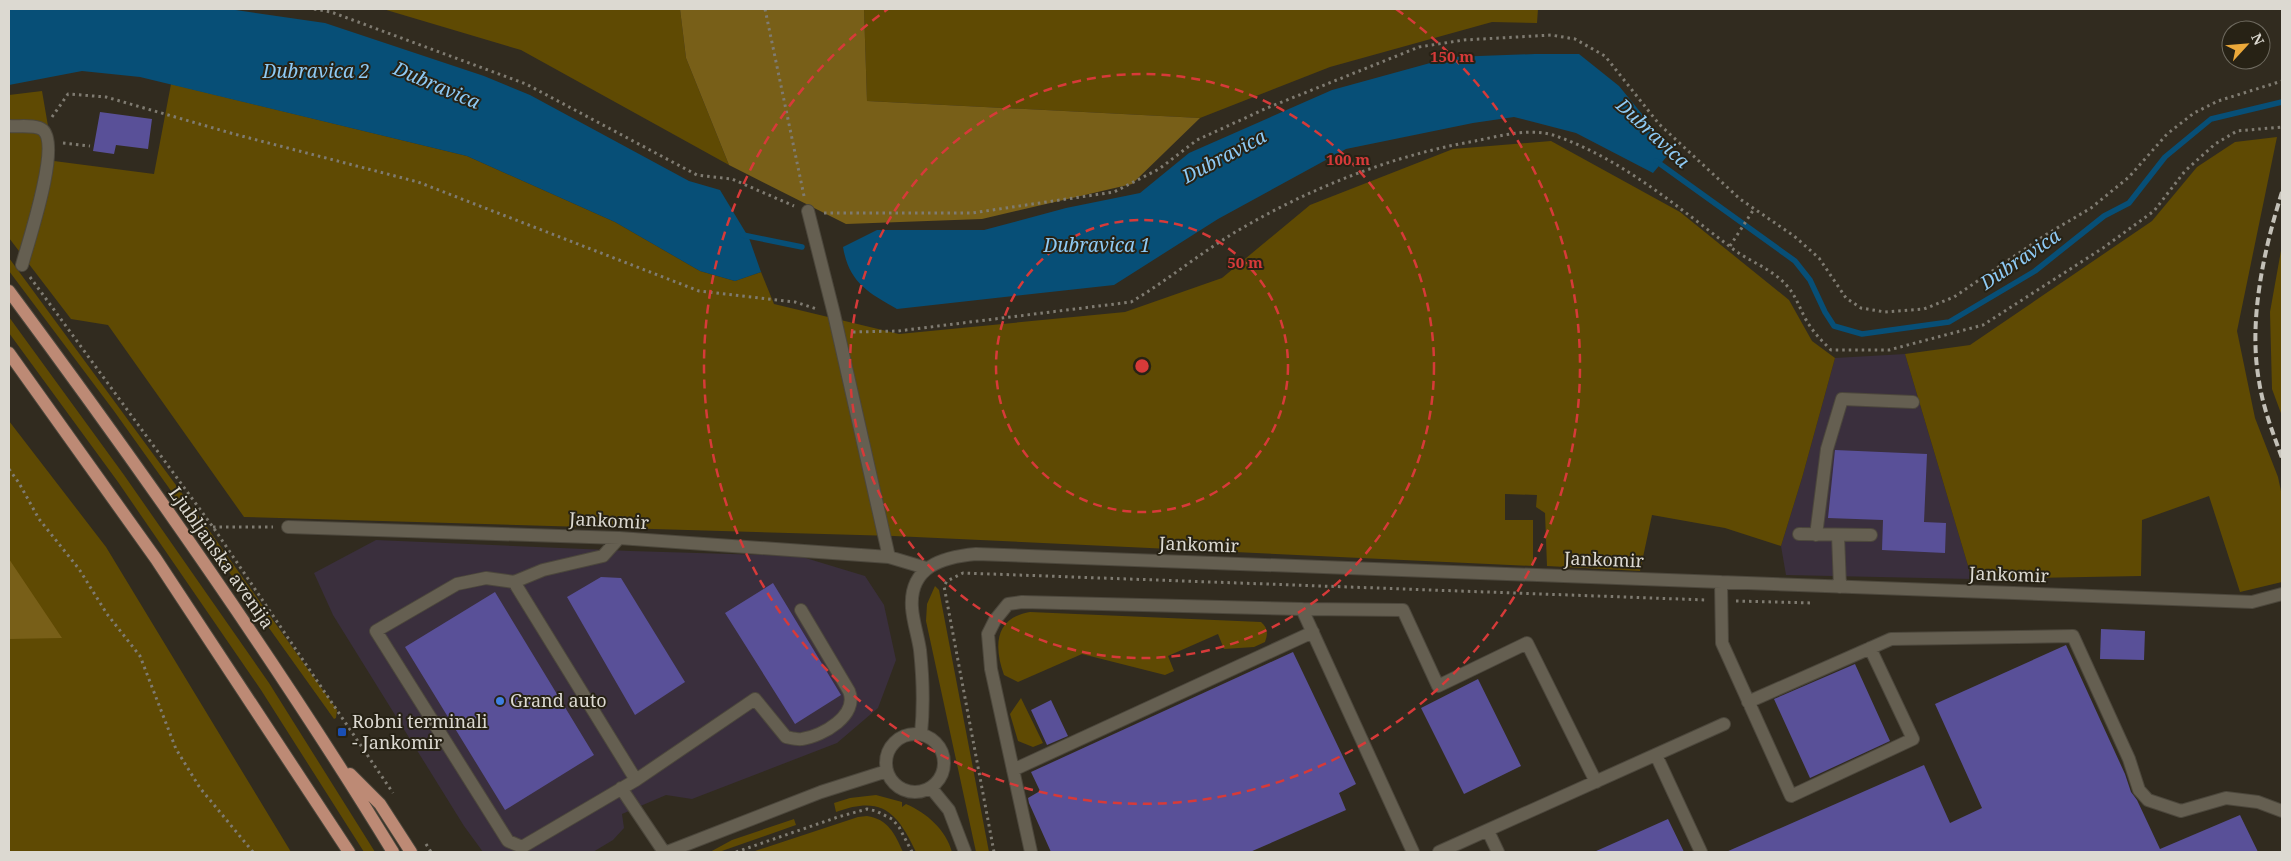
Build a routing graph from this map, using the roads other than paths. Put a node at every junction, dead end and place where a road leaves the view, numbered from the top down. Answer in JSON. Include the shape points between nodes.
{"nodes":[{"id":1,"x":9,"y":126,"type":"edge"},
{"id":2,"x":808,"y":212,"type":"road end"},
{"id":3,"x":22,"y":265,"type":"road end"},
{"id":4,"x":9,"y":291,"type":"edge"},
{"id":5,"x":9,"y":353,"type":"edge"},
{"id":6,"x":1913,"y":402,"type":"dead end"},
{"id":7,"x":288,"y":527,"type":"road end"},
{"id":8,"x":1799,"y":534,"type":"dead end"},
{"id":9,"x":1816,"y":535,"type":"junction"},
{"id":10,"x":1838,"y":535,"type":"junction"},
{"id":11,"x":1871,"y":535,"type":"dead end"},
{"id":12,"x":619,"y":538,"type":"junction"},
{"id":13,"x":889,"y":557,"type":"junction"},
{"id":14,"x":926,"y":568,"type":"junction"},
{"id":15,"x":514,"y":582,"type":"junction"},
{"id":16,"x":1721,"y":582,"type":"junction"},
{"id":17,"x":1840,"y":586,"type":"junction"},
{"id":18,"x":2282,"y":594,"type":"edge"},
{"id":19,"x":1302,"y":609,"type":"junction"},
{"id":20,"x":801,"y":610,"type":"dead end"},
{"id":21,"x":1313,"y":632,"type":"junction"},
{"id":22,"x":1870,"y":648,"type":"junction"},
{"id":23,"x":1748,"y":702,"type":"junction"},
{"id":24,"x":1724,"y":724,"type":"dead end"},
{"id":25,"x":921,"y":734,"type":"junction"},
{"id":26,"x":330,"y":752,"type":"junction"},
{"id":27,"x":1656,"y":755,"type":"junction"},
{"id":28,"x":1013,"y":770,"type":"junction"},
{"id":29,"x":887,"y":771,"type":"junction"},
{"id":30,"x":636,"y":780,"type":"junction"},
{"id":31,"x":1596,"y":782,"type":"junction"},
{"id":32,"x":621,"y":788,"type":"junction"},
{"id":33,"x":931,"y":788,"type":"junction"},
{"id":34,"x":2282,"y":811,"type":"edge"},
{"id":35,"x":1488,"y":830,"type":"junction"},
{"id":36,"x":349,"y":852,"type":"edge"},
{"id":37,"x":393,"y":852,"type":"edge"},
{"id":38,"x":412,"y":852,"type":"edge"},
{"id":39,"x":665,"y":852,"type":"edge"},
{"id":40,"x":965,"y":852,"type":"edge"},
{"id":41,"x":1032,"y":852,"type":"edge"},
{"id":42,"x":1413,"y":852,"type":"edge"},
{"id":43,"x":1439,"y":852,"type":"edge"},
{"id":44,"x":1498,"y":852,"type":"edge"},
{"id":45,"x":1701,"y":852,"type":"edge"}],
"edges":[{"from":1,"to":3,"type":"street","via":[[38,128],[45,135],[48,164]]},
{"from":2,"to":13,"type":"street"},
{"from":4,"to":26,"type":"main road","name":"Ljubljanska avenija","via":[[193,547]]},
{"from":5,"to":36,"type":"main road","via":[[156,558]]},
{"from":6,"to":9,"type":"street","via":[[1842,398],[1827,449]]},
{"from":7,"to":12,"type":"street","name":"Jankomir"},
{"from":8,"to":9,"type":"street"},
{"from":9,"to":10,"type":"street"},
{"from":10,"to":11,"type":"street"},
{"from":10,"to":17,"type":"street"},
{"from":12,"to":13,"type":"street","name":"Jankomir"},
{"from":12,"to":15,"type":"street","via":[[603,556],[543,570]]},
{"from":13,"to":14,"type":"street","name":"Jankomir"},
{"from":14,"to":16,"type":"street","name":"Jankomir","via":[[950,558],[976,554]]},
{"from":14,"to":25,"type":"street","via":[[916,582],[912,600],[925,706]]},
{"from":15,"to":30,"type":"street"},
{"from":15,"to":32,"type":"street","via":[[486,578],[457,584],[376,632],[508,840],[522,847]]},
{"from":16,"to":17,"type":"street","name":"Jankomir"},
{"from":16,"to":23,"type":"street","via":[[1722,644]]},
{"from":17,"to":18,"type":"street","name":"Jankomir","via":[[2252,602]]},
{"from":19,"to":21,"type":"street"},
{"from":19,"to":28,"type":"street","via":[[1008,604],[988,634]]},
{"from":19,"to":31,"type":"street","via":[[1403,610],[1438,686],[1527,643]]},
{"from":20,"to":30,"type":"street","via":[[849,691],[852,700],[849,713],[830,727],[801,740],[786,737],[755,699]]},
{"from":21,"to":28,"type":"street"},
{"from":21,"to":42,"type":"street"},
{"from":22,"to":23,"type":"street"},
{"from":22,"to":23,"type":"street","via":[[1913,739],[1791,796]]},
{"from":22,"to":34,"type":"street","via":[[1891,639],[2073,636],[2130,760],[2139,790],[2148,800],[2181,810],[2226,798],[2258,802]]},
{"from":24,"to":27,"type":"street"},
{"from":25,"to":29,"type":"street","via":[[905,735],[890,746],[886,755]]},
{"from":25,"to":33,"type":"street","via":[[934,740],[944,756],[942,776]]},
{"from":26,"to":37,"type":"main road","name":"Ljubljanska avenija"},
{"from":26,"to":38,"type":"main road","via":[[380,804]]},
{"from":27,"to":31,"type":"street"},
{"from":27,"to":45,"type":"street"},
{"from":28,"to":41,"type":"street"},
{"from":29,"to":33,"type":"street","via":[[893,782],[909,792]]},
{"from":29,"to":39,"type":"street","via":[[821,792]]},
{"from":30,"to":32,"type":"street"},
{"from":31,"to":35,"type":"street"},
{"from":32,"to":39,"type":"street"},
{"from":33,"to":40,"type":"street","via":[[949,810]]},
{"from":35,"to":43,"type":"street"},
{"from":35,"to":44,"type":"street"}]}
